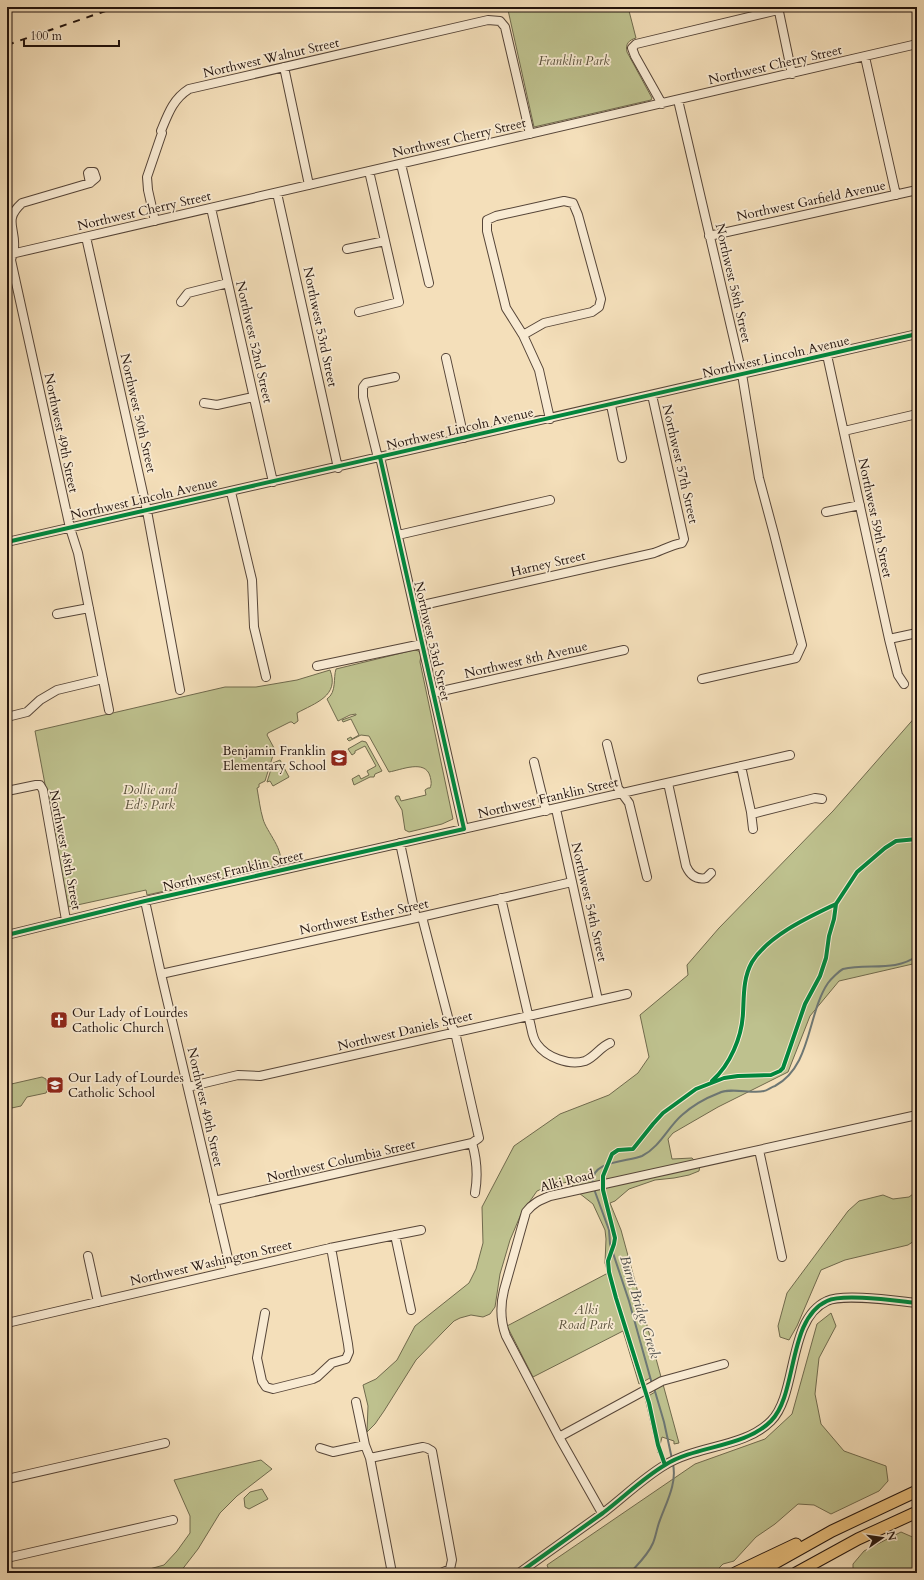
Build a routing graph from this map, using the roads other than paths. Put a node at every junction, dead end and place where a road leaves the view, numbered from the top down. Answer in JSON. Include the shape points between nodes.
{"nodes":[{"id":1,"x":778,"y":8,"type":"edge"},
{"id":2,"x":917,"y":44,"type":"edge"},
{"id":3,"x":865,"y":57,"type":"junction"},
{"id":4,"x":284,"y":67,"type":"junction"},
{"id":5,"x":792,"y":74,"type":"junction"},
{"id":6,"x":678,"y":100,"type":"junction"},
{"id":7,"x":662,"y":104,"type":"junction"},
{"id":8,"x":530,"y":134,"type":"junction"},
{"id":9,"x":401,"y":164,"type":"junction"},
{"id":10,"x":369,"y":171,"type":"junction"},
{"id":11,"x":90,"y":183,"type":"dead end"},
{"id":12,"x":310,"y":185,"type":"junction"},
{"id":13,"x":917,"y":190,"type":"edge"},
{"id":14,"x":277,"y":192,"type":"junction"},
{"id":15,"x":896,"y":195,"type":"junction"},
{"id":16,"x":211,"y":208,"type":"junction"},
{"id":17,"x":155,"y":221,"type":"junction"},
{"id":18,"x":709,"y":236,"type":"junction"},
{"id":19,"x":86,"y":237,"type":"junction"},
{"id":20,"x":385,"y":241,"type":"junction"},
{"id":21,"x":347,"y":249,"type":"dead end"},
{"id":22,"x":9,"y":254,"type":"edge"},
{"id":23,"x":228,"y":283,"type":"junction"},
{"id":24,"x":429,"y":283,"type":"dead end"},
{"id":25,"x":181,"y":302,"type":"dead end"},
{"id":26,"x":359,"y":312,"type":"dead end"},
{"id":27,"x":917,"y":334,"type":"edge"},
{"id":28,"x":523,"y":335,"type":"junction"},
{"id":29,"x":828,"y":355,"type":"junction"},
{"id":30,"x":446,"y":358,"type":"dead end"},
{"id":31,"x":742,"y":374,"type":"junction"},
{"id":32,"x":395,"y":377,"type":"dead end"},
{"id":33,"x":652,"y":395,"type":"junction"},
{"id":34,"x":253,"y":397,"type":"junction"},
{"id":35,"x":204,"y":402,"type":"dead end"},
{"id":36,"x":611,"y":405,"type":"junction"},
{"id":37,"x":917,"y":414,"type":"edge"},
{"id":38,"x":550,"y":418,"type":"junction"},
{"id":39,"x":844,"y":431,"type":"junction"},
{"id":40,"x":464,"y":438,"type":"junction"},
{"id":41,"x":379,"y":458,"type":"junction"},
{"id":42,"x":622,"y":458,"type":"dead end"},
{"id":43,"x":338,"y":468,"type":"junction"},
{"id":44,"x":273,"y":482,"type":"junction"},
{"id":45,"x":231,"y":492,"type":"junction"},
{"id":46,"x":550,"y":500,"type":"dead end"},
{"id":47,"x":860,"y":505,"type":"junction"},
{"id":48,"x":147,"y":511,"type":"junction"},
{"id":49,"x":826,"y":512,"type":"dead end"},
{"id":50,"x":70,"y":528,"type":"junction"},
{"id":51,"x":398,"y":535,"type":"junction"},
{"id":52,"x":684,"y":539,"type":"joint"},
{"id":53,"x":7,"y":542,"type":"edge"},
{"id":54,"x":414,"y":607,"type":"junction"},
{"id":55,"x":89,"y":608,"type":"junction"},
{"id":56,"x":57,"y":614,"type":"dead end"},
{"id":57,"x":917,"y":633,"type":"edge"},
{"id":58,"x":889,"y":639,"type":"junction"},
{"id":59,"x":422,"y":644,"type":"junction"},
{"id":60,"x":624,"y":650,"type":"dead end"},
{"id":61,"x":317,"y":666,"type":"dead end"},
{"id":62,"x":266,"y":677,"type":"dead end"},
{"id":63,"x":103,"y":679,"type":"junction"},
{"id":64,"x":702,"y":679,"type":"dead end"},
{"id":65,"x":904,"y":684,"type":"dead end"},
{"id":66,"x":180,"y":690,"type":"dead end"},
{"id":67,"x":434,"y":693,"type":"junction"},
{"id":68,"x":109,"y":710,"type":"dead end"},
{"id":69,"x":7,"y":717,"type":"edge"},
{"id":70,"x":607,"y":744,"type":"dead end"},
{"id":71,"x":790,"y":755,"type":"dead end"},
{"id":72,"x":534,"y":762,"type":"dead end"},
{"id":73,"x":741,"y":766,"type":"junction"},
{"id":74,"x":668,"y":783,"type":"junction"},
{"id":75,"x":7,"y":791,"type":"edge"},
{"id":76,"x":622,"y":794,"type":"junction"},
{"id":77,"x":822,"y":799,"type":"dead end"},
{"id":78,"x":556,"y":809,"type":"junction"},
{"id":79,"x":546,"y":811,"type":"junction"},
{"id":80,"x":752,"y":814,"type":"junction"},
{"id":81,"x":464,"y":829,"type":"junction"},
{"id":82,"x":753,"y":829,"type":"dead end"},
{"id":83,"x":400,"y":843,"type":"junction"},
{"id":84,"x":711,"y":873,"type":"dead end"},
{"id":85,"x":647,"y":878,"type":"dead end"},
{"id":86,"x":572,"y":882,"type":"junction"},
{"id":87,"x":501,"y":898,"type":"junction"},
{"id":88,"x":145,"y":901,"type":"junction"},
{"id":89,"x":419,"y":918,"type":"junction"},
{"id":90,"x":66,"y":920,"type":"junction"},
{"id":91,"x":7,"y":934,"type":"edge"},
{"id":92,"x":161,"y":974,"type":"junction"},
{"id":93,"x":627,"y":994,"type":"dead end"},
{"id":94,"x":598,"y":1000,"type":"junction"},
{"id":95,"x":528,"y":1016,"type":"junction"},
{"id":96,"x":455,"y":1032,"type":"junction"},
{"id":97,"x":610,"y":1043,"type":"dead end"},
{"id":98,"x":188,"y":1087,"type":"junction"},
{"id":99,"x":917,"y":1115,"type":"edge"},
{"id":100,"x":472,"y":1143,"type":"junction"},
{"id":101,"x":759,"y":1150,"type":"junction"},
{"id":102,"x":475,"y":1194,"type":"dead end"},
{"id":103,"x":214,"y":1201,"type":"junction"},
{"id":104,"x":421,"y":1230,"type":"dead end"},
{"id":105,"x":396,"y":1235,"type":"junction"},
{"id":106,"x":330,"y":1248,"type":"junction"},
{"id":107,"x":88,"y":1256,"type":"dead end"},
{"id":108,"x":782,"y":1257,"type":"dead end"},
{"id":109,"x":230,"y":1271,"type":"junction"},
{"id":110,"x":98,"y":1302,"type":"junction"},
{"id":111,"x":917,"y":1303,"type":"edge"},
{"id":112,"x":411,"y":1310,"type":"dead end"},
{"id":113,"x":265,"y":1313,"type":"dead end"},
{"id":114,"x":7,"y":1323,"type":"edge"},
{"id":115,"x":724,"y":1364,"type":"dead end"},
{"id":116,"x":356,"y":1402,"type":"dead end"},
{"id":117,"x":559,"y":1437,"type":"junction"},
{"id":118,"x":165,"y":1443,"type":"dead end"},
{"id":119,"x":365,"y":1445,"type":"junction"},
{"id":120,"x":320,"y":1448,"type":"dead end"},
{"id":121,"x":370,"y":1458,"type":"junction"},
{"id":122,"x":7,"y":1479,"type":"edge"},
{"id":123,"x":917,"y":1491,"type":"edge"},
{"id":124,"x":917,"y":1512,"type":"edge"},
{"id":125,"x":602,"y":1513,"type":"junction"},
{"id":126,"x":172,"y":1520,"type":"dead end"},
{"id":127,"x":832,"y":1531,"type":"junction"},
{"id":128,"x":858,"y":1539,"type":"junction"},
{"id":129,"x":7,"y":1558,"type":"edge"},
{"id":130,"x":392,"y":1573,"type":"edge"},
{"id":131,"x":441,"y":1573,"type":"edge"},
{"id":132,"x":519,"y":1573,"type":"edge"},
{"id":133,"x":735,"y":1573,"type":"edge"},
{"id":134,"x":757,"y":1573,"type":"edge"},
{"id":135,"x":796,"y":1573,"type":"edge"},
{"id":136,"x":813,"y":1573,"type":"edge"}],
"edges":[{"from":1,"to":5,"type":"street"},
{"from":1,"to":7,"type":"street","via":[[636,44],[632,48],[635,56]]},
{"from":2,"to":3,"type":"street","name":"Northwest Cherry Street"},
{"from":3,"to":5,"type":"street","name":"Northwest Cherry Street"},
{"from":3,"to":15,"type":"street"},
{"from":4,"to":8,"type":"street","name":"Northwest Walnut Street","via":[[488,20],[500,21],[505,27]]},
{"from":4,"to":12,"type":"street"},
{"from":4,"to":17,"type":"street","name":"Northwest Walnut Street","via":[[189,89],[172,104],[160,130],[162,133],[147,177]]},
{"from":5,"to":6,"type":"street","name":"Northwest Cherry Street"},
{"from":6,"to":7,"type":"street","name":"Northwest Cherry Street"},
{"from":6,"to":18,"type":"street","name":"Northwest 58th Street"},
{"from":7,"to":8,"type":"street","name":"Northwest Cherry Street"},
{"from":8,"to":9,"type":"street","name":"Northwest Cherry Street"},
{"from":9,"to":10,"type":"street","name":"Northwest Cherry Street"},
{"from":9,"to":24,"type":"street"},
{"from":10,"to":12,"type":"street","name":"Northwest Cherry Street"},
{"from":10,"to":20,"type":"street"},
{"from":11,"to":22,"type":"street","name":"Northwest 49th Street","via":[[22,203],[14,210],[11,221],[14,249]]},
{"from":12,"to":14,"type":"street","name":"Northwest Cherry Street"},
{"from":13,"to":15,"type":"street","name":"Northwest Garfield Avenue"},
{"from":14,"to":16,"type":"street","name":"Northwest Cherry Street"},
{"from":14,"to":43,"type":"street","name":"Northwest 53rd Street"},
{"from":15,"to":18,"type":"street","name":"Northwest Garfield Avenue"},
{"from":16,"to":17,"type":"street","name":"Northwest Cherry Street"},
{"from":16,"to":23,"type":"street","name":"Northwest 52nd Street"},
{"from":17,"to":19,"type":"street","name":"Northwest Cherry Street"},
{"from":18,"to":31,"type":"street","name":"Northwest 58th Street"},
{"from":19,"to":22,"type":"street","name":"Northwest Cherry Street"},
{"from":19,"to":48,"type":"street","name":"Northwest 50th Street"},
{"from":20,"to":21,"type":"street"},
{"from":20,"to":26,"type":"street","via":[[399,302]]},
{"from":22,"to":50,"type":"street","name":"Northwest 49th Street"},
{"from":23,"to":25,"type":"street","via":[[188,293]]},
{"from":23,"to":34,"type":"street","name":"Northwest 52nd Street"},
{"from":27,"to":29,"type":"street","name":"Northwest Lincoln Avenue"},
{"from":28,"to":28,"type":"street","via":[[506,308],[487,231],[487,220],[564,202],[573,203],[601,299],[599,308],[544,324]]},
{"from":28,"to":38,"type":"street","via":[[539,370]]},
{"from":29,"to":31,"type":"street","name":"Northwest Lincoln Avenue"},
{"from":29,"to":39,"type":"street","name":"Northwest 59th Street"},
{"from":30,"to":40,"type":"street"},
{"from":31,"to":33,"type":"street","name":"Northwest Lincoln Avenue"},
{"from":31,"to":64,"type":"street","name":"Northwest 58th Street","via":[[759,478],[802,645],[796,658]]},
{"from":32,"to":41,"type":"street","name":"Northwest 53rd Street","via":[[363,387]]},
{"from":33,"to":36,"type":"street","name":"Northwest Lincoln Avenue"},
{"from":33,"to":52,"type":"street","name":"Northwest 57th Street"},
{"from":34,"to":35,"type":"street","via":[[217,405]]},
{"from":34,"to":44,"type":"street","name":"Northwest 52nd Street"},
{"from":36,"to":38,"type":"street","name":"Northwest Lincoln Avenue"},
{"from":36,"to":42,"type":"street"},
{"from":37,"to":39,"type":"street"},
{"from":38,"to":40,"type":"street","name":"Northwest Lincoln Avenue"},
{"from":39,"to":47,"type":"street","name":"Northwest 59th Street"},
{"from":40,"to":41,"type":"street","name":"Northwest Lincoln Avenue"},
{"from":41,"to":43,"type":"street","name":"Northwest Lincoln Avenue"},
{"from":41,"to":51,"type":"street","name":"Northwest 53rd Street"},
{"from":43,"to":44,"type":"street","name":"Northwest Lincoln Avenue"},
{"from":44,"to":45,"type":"street","name":"Northwest Lincoln Avenue"},
{"from":45,"to":48,"type":"street","name":"Northwest Lincoln Avenue"},
{"from":45,"to":62,"type":"street","via":[[252,580],[254,627]]},
{"from":46,"to":51,"type":"street"},
{"from":47,"to":49,"type":"street"},
{"from":47,"to":58,"type":"street","name":"Northwest 59th Street"},
{"from":48,"to":50,"type":"street","name":"Northwest Lincoln Avenue"},
{"from":48,"to":66,"type":"street","name":"Northwest 50th Street"},
{"from":50,"to":53,"type":"street","name":"Northwest Lincoln Avenue"},
{"from":50,"to":55,"type":"street","name":"Northwest 49th Street"},
{"from":51,"to":54,"type":"street","name":"Northwest 53rd Street"},
{"from":52,"to":54,"type":"street","name":"Harney Street","via":[[654,553]]},
{"from":54,"to":59,"type":"street","name":"Northwest 53rd Street"},
{"from":55,"to":56,"type":"street"},
{"from":55,"to":63,"type":"street","name":"Northwest 49th Street"},
{"from":57,"to":58,"type":"street"},
{"from":58,"to":65,"type":"street","name":"Northwest 59th Street","via":[[898,675]]},
{"from":59,"to":61,"type":"street"},
{"from":59,"to":67,"type":"street","name":"Northwest 53rd Street"},
{"from":60,"to":67,"type":"street","name":"Northwest 8th Avenue"},
{"from":63,"to":68,"type":"street","name":"Northwest 49th Street"},
{"from":63,"to":69,"type":"street","via":[[57,690],[27,712]]},
{"from":67,"to":81,"type":"street","name":"Northwest 53rd Street"},
{"from":70,"to":76,"type":"street","via":[[618,788]]},
{"from":71,"to":73,"type":"street","name":"Northwest Franklin Street"},
{"from":72,"to":79,"type":"street"},
{"from":73,"to":74,"type":"street","name":"Northwest Franklin Street"},
{"from":73,"to":80,"type":"street"},
{"from":74,"to":76,"type":"street","name":"Northwest Franklin Street"},
{"from":74,"to":84,"type":"street","via":[[686,866],[691,874],[701,879]]},
{"from":75,"to":90,"type":"street","name":"Northwest 48th Street","via":[[40,785],[44,795]]},
{"from":76,"to":78,"type":"street","name":"Northwest Franklin Street"},
{"from":76,"to":85,"type":"street","via":[[629,803]]},
{"from":77,"to":80,"type":"street","via":[[815,798]]},
{"from":78,"to":79,"type":"street","name":"Northwest Franklin Street"},
{"from":78,"to":86,"type":"street","name":"Northwest 54th Street"},
{"from":79,"to":81,"type":"street","name":"Northwest Franklin Street"},
{"from":80,"to":82,"type":"street"},
{"from":81,"to":83,"type":"street","name":"Northwest Franklin Street"},
{"from":83,"to":88,"type":"street","name":"Northwest Franklin Street"},
{"from":83,"to":89,"type":"street"},
{"from":86,"to":87,"type":"street","name":"Northwest Esther Street"},
{"from":86,"to":94,"type":"street","name":"Northwest 54th Street"},
{"from":87,"to":89,"type":"street","name":"Northwest Esther Street"},
{"from":87,"to":95,"type":"street"},
{"from":88,"to":90,"type":"street","name":"Northwest Franklin Street"},
{"from":88,"to":92,"type":"street","name":"Northwest 49th Street"},
{"from":89,"to":92,"type":"street","name":"Northwest Esther Street"},
{"from":89,"to":96,"type":"street","via":[[449,1021]]},
{"from":90,"to":91,"type":"street","name":"Northwest Franklin Street"},
{"from":92,"to":98,"type":"street","name":"Northwest 49th Street"},
{"from":93,"to":94,"type":"street","name":"Northwest Daniels Street"},
{"from":94,"to":95,"type":"street","name":"Northwest Daniels Street"},
{"from":95,"to":96,"type":"street","name":"Northwest Daniels Street"},
{"from":95,"to":97,"type":"street","via":[[537,1044],[547,1053],[570,1063],[588,1059]]},
{"from":96,"to":98,"type":"street","name":"Northwest Daniels Street","via":[[260,1076],[238,1075]]},
{"from":96,"to":100,"type":"street","via":[[479,1138]]},
{"from":98,"to":103,"type":"street","name":"Northwest 49th Street"},
{"from":99,"to":101,"type":"street","name":"Alki Road"},
{"from":100,"to":102,"type":"street","via":[[478,1178]]},
{"from":100,"to":103,"type":"street","name":"Northwest Columbia Street"},
{"from":101,"to":108,"type":"street"},
{"from":101,"to":117,"type":"street","name":"Alki Road","via":[[550,1196],[537,1201],[526,1212],[501,1300],[502,1325]]},
{"from":103,"to":109,"type":"street","name":"Northwest 49th Street"},
{"from":104,"to":105,"type":"street","name":"Northwest Washington Street"},
{"from":105,"to":106,"type":"street","name":"Northwest Washington Street"},
{"from":105,"to":112,"type":"street"},
{"from":106,"to":109,"type":"street","name":"Northwest Washington Street"},
{"from":106,"to":113,"type":"street","via":[[348,1344],[349,1352],[346,1359],[332,1363],[313,1379],[273,1389],[266,1387],[257,1358]]},
{"from":107,"to":110,"type":"street"},
{"from":109,"to":110,"type":"street","name":"Northwest Washington Street"},
{"from":110,"to":114,"type":"street","name":"Northwest Washington Street"},
{"from":111,"to":125,"type":"street","via":[[848,1297],[826,1301],[812,1313],[799,1338],[784,1398],[775,1417],[764,1428],[749,1436],[687,1454],[665,1465]]},
{"from":115,"to":117,"type":"street","via":[[662,1381]]},
{"from":116,"to":119,"type":"street"},
{"from":117,"to":125,"type":"street","name":"Alki Road"},
{"from":118,"to":122,"type":"street"},
{"from":119,"to":120,"type":"street","via":[[333,1452]]},
{"from":119,"to":121,"type":"street"},
{"from":121,"to":130,"type":"street"},
{"from":121,"to":131,"type":"street","via":[[429,1448],[433,1455],[452,1560],[451,1568]]},
{"from":123,"to":127,"type":"highway"},
{"from":124,"to":128,"type":"highway"},
{"from":125,"to":132,"type":"street"},
{"from":126,"to":129,"type":"street"},
{"from":127,"to":133,"type":"highway","via":[[793,1545]]},
{"from":127,"to":134,"type":"highway"},
{"from":128,"to":135,"type":"highway"},
{"from":128,"to":136,"type":"highway"}]}
